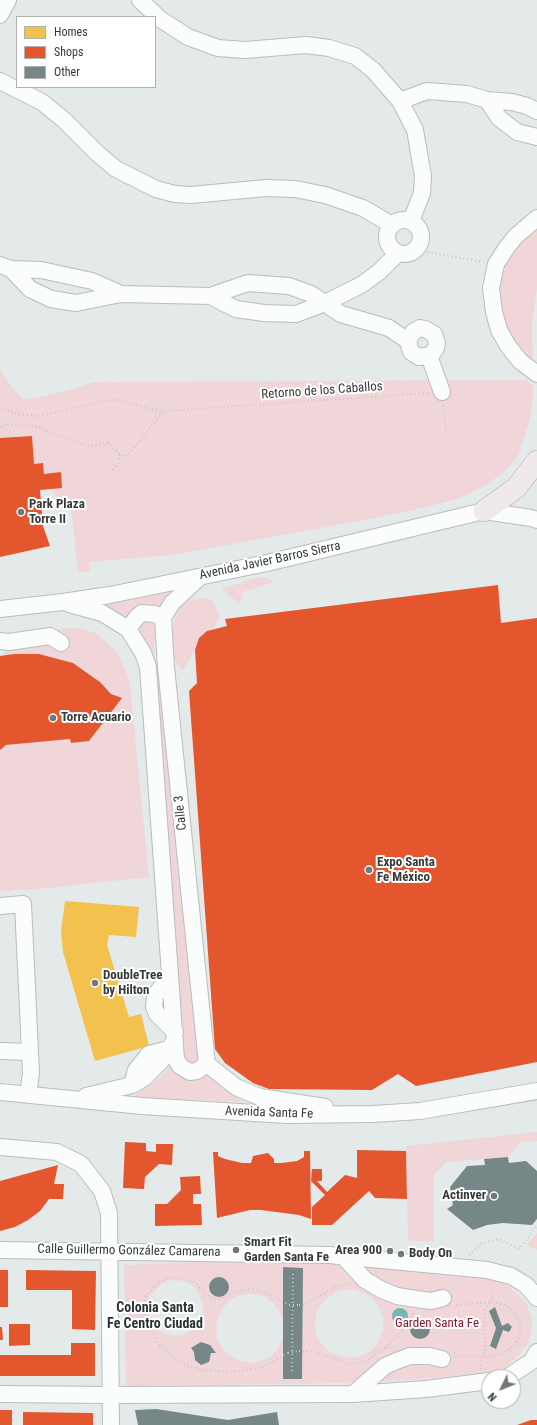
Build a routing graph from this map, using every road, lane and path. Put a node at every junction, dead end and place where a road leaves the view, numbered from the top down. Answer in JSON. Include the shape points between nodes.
{"nodes":[{"id":1,"x":8,"y":0,"type":"edge"},
{"id":2,"x":140,"y":0,"type":"edge"},
{"id":3,"x":0,"y":16,"type":"edge"},
{"id":4,"x":0,"y":81,"type":"edge"},
{"id":5,"x":400,"y":100,"type":"junction"},
{"id":6,"x":487,"y":100,"type":"junction"},
{"id":7,"x":537,"y":111,"type":"edge"},
{"id":8,"x":537,"y":137,"type":"edge"},
{"id":9,"x":537,"y":218,"type":"edge"},
{"id":10,"x":411,"y":221,"type":"junction"},
{"id":11,"x":392,"y":226,"type":"junction"},
{"id":12,"x":416,"y":250,"type":"junction"},
{"id":13,"x":398,"y":253,"type":"junction"},
{"id":14,"x":496,"y":264,"type":"junction"},
{"id":15,"x":5,"y":267,"type":"edge"},
{"id":16,"x":121,"y":294,"type":"junction"},
{"id":17,"x":210,"y":296,"type":"junction"},
{"id":18,"x":325,"y":304,"type":"junction"},
{"id":19,"x":408,"y":341,"type":"junction"},
{"id":20,"x":428,"y":356,"type":"junction"},
{"id":21,"x":537,"y":374,"type":"edge"},
{"id":22,"x":442,"y":392,"type":"junction"},
{"id":23,"x":0,"y":408,"type":"edge"},
{"id":24,"x":164,"y":411,"type":"junction"},
{"id":25,"x":0,"y":427,"type":"edge"},
{"id":26,"x":446,"y":431,"type":"dead end"},
{"id":27,"x":120,"y":455,"type":"junction"},
{"id":28,"x":537,"y":460,"type":"edge"},
{"id":29,"x":113,"y":470,"type":"dead end"},
{"id":30,"x":484,"y":512,"type":"junction"},
{"id":31,"x":537,"y":520,"type":"edge"},
{"id":32,"x":200,"y":576,"type":"junction"},
{"id":33,"x":63,"y":602,"type":"junction"},
{"id":34,"x":7,"y":608,"type":"edge"},
{"id":35,"x":0,"y":618,"type":"edge"},
{"id":36,"x":163,"y":618,"type":"junction"},
{"id":37,"x":128,"y":629,"type":"junction"},
{"id":38,"x":0,"y":641,"type":"edge"},
{"id":39,"x":61,"y":643,"type":"dead end"},
{"id":40,"x":0,"y":906,"type":"edge"},
{"id":41,"x":173,"y":1040,"type":"junction"},
{"id":42,"x":0,"y":1051,"type":"edge"},
{"id":43,"x":30,"y":1052,"type":"junction"},
{"id":44,"x":207,"y":1064,"type":"junction"},
{"id":45,"x":537,"y":1091,"type":"edge"},
{"id":46,"x":0,"y":1092,"type":"edge"},
{"id":47,"x":28,"y":1095,"type":"junction"},
{"id":48,"x":75,"y":1099,"type":"junction"},
{"id":49,"x":373,"y":1114,"type":"junction"},
{"id":50,"x":0,"y":1147,"type":"edge"},
{"id":51,"x":537,"y":1226,"type":"edge"},
{"id":52,"x":481,"y":1244,"type":"dead end"},
{"id":53,"x":0,"y":1250,"type":"edge"},
{"id":54,"x":109,"y":1251,"type":"junction"},
{"id":55,"x":343,"y":1256,"type":"junction"},
{"id":56,"x":294,"y":1274,"type":"dead end"},
{"id":57,"x":354,"y":1285,"type":"dead end"},
{"id":58,"x":494,"y":1290,"type":"dead end"},
{"id":59,"x":537,"y":1298,"type":"edge"},
{"id":60,"x":446,"y":1302,"type":"joint"},
{"id":61,"x":491,"y":1302,"type":"junction"},
{"id":62,"x":414,"y":1310,"type":"dead end"},
{"id":63,"x":392,"y":1347,"type":"dead end"},
{"id":64,"x":384,"y":1349,"type":"junction"},
{"id":65,"x":537,"y":1352,"type":"edge"},
{"id":66,"x":446,"y":1355,"type":"joint"},
{"id":67,"x":482,"y":1357,"type":"junction"},
{"id":68,"x":482,"y":1369,"type":"edge"},
{"id":69,"x":520,"y":1369,"type":"edge"},
{"id":70,"x":292,"y":1371,"type":"dead end"},
{"id":71,"x":481,"y":1382,"type":"edge"},
{"id":72,"x":0,"y":1394,"type":"edge"},
{"id":73,"x":353,"y":1394,"type":"junction"},
{"id":74,"x":111,"y":1395,"type":"junction"},
{"id":75,"x":111,"y":1425,"type":"edge"}],
"edges":[{"from":1,"to":3,"type":"street"},
{"from":2,"to":5,"type":"street","via":[[160,19],[188,37],[218,48],[245,50],[306,45],[329,48],[354,56],[373,70]]},
{"from":4,"to":11,"type":"street","via":[[42,102],[116,169],[156,189],[191,195],[266,188],[295,189],[325,195],[364,208]]},
{"from":5,"to":6,"type":"street","via":[[427,91],[467,94]]},
{"from":5,"to":10,"type":"street","via":[[415,130],[424,176],[422,193]]},
{"from":6,"to":7,"type":"street","via":[[512,102]]},
{"from":6,"to":8,"type":"street","via":[[498,118],[517,132]]},
{"from":9,"to":14,"type":"street","via":[[516,236]]},
{"from":10,"to":11,"type":"street","via":[[397,221]]},
{"from":10,"to":12,"type":"street","via":[[422,237]]},
{"from":11,"to":13,"type":"street","via":[[387,237],[389,244]]},
{"from":12,"to":13,"type":"street"},
{"from":12,"to":14,"type":"path"},
{"from":13,"to":18,"type":"street","via":[[361,285]]},
{"from":14,"to":21,"type":"street","via":[[491,288],[499,330],[520,361]]},
{"from":15,"to":16,"type":"street","via":[[41,270],[92,281]]},
{"from":15,"to":16,"type":"street","via":[[30,289],[51,299],[76,302]]},
{"from":16,"to":17,"type":"street"},
{"from":17,"to":18,"type":"street","via":[[236,308],[264,313],[296,314]]},
{"from":17,"to":18,"type":"street","via":[[248,283],[289,286],[312,294]]},
{"from":18,"to":19,"type":"street","via":[[341,314],[388,328]]},
{"from":19,"to":20,"type":"street","via":[[415,355]]},
{"from":19,"to":20,"type":"street","via":[[417,329],[430,330],[437,343],[434,351]]},
{"from":20,"to":22,"type":"street"},
{"from":22,"to":24,"type":"path","name":"Retorno de los Caballos"},
{"from":22,"to":26,"type":"path"},
{"from":23,"to":24,"type":"path","name":"Retorno de los Caballos","via":[[19,414],[39,416],[108,400],[120,400]]},
{"from":24,"to":27,"type":"path","via":[[127,456]]},
{"from":25,"to":27,"type":"path","via":[[35,426],[90,448],[108,443]]},
{"from":27,"to":29,"type":"path"},
{"from":28,"to":30,"type":"main road","via":[[516,488]]},
{"from":30,"to":31,"type":"street","name":"Avenida Javier Barros Sierra"},
{"from":30,"to":32,"type":"street","name":"Avenida Javier Barros Sierra","via":[[267,563]]},
{"from":32,"to":33,"type":"street","name":"Avenida Javier Barros Sierra"},
{"from":32,"to":36,"type":"street","via":[[172,603]]},
{"from":33,"to":34,"type":"street","name":"Avenida Javier Barros Sierra"},
{"from":33,"to":37,"type":"street","name":"Calle 3","via":[[102,613]]},
{"from":34,"to":35,"type":"street"},
{"from":36,"to":37,"type":"street","via":[[155,614],[142,613]]},
{"from":36,"to":44,"type":"street","name":"Calle 3"},
{"from":37,"to":41,"type":"street","name":"Calle 3","via":[[143,653],[148,667]]},
{"from":38,"to":39,"type":"street","via":[[50,636]]},
{"from":40,"to":43,"type":"street","via":[[23,904]]},
{"from":41,"to":44,"type":"street","name":"Calle 3","via":[[176,1059],[184,1070],[194,1072]]},
{"from":41,"to":48,"type":"street","via":[[152,1071],[144,1078],[132,1085]]},
{"from":42,"to":43,"type":"street"},
{"from":43,"to":47,"type":"street"},
{"from":44,"to":49,"type":"street","via":[[236,1087],[260,1097]]},
{"from":45,"to":49,"type":"street","name":"Avenida Santa Fe","via":[[420,1111]]},
{"from":46,"to":47,"type":"street","name":"Avenida Santa Fe"},
{"from":47,"to":48,"type":"street","name":"Avenida Santa Fe"},
{"from":48,"to":49,"type":"street","name":"Avenida Santa Fe","via":[[273,1114]]},
{"from":50,"to":54,"type":"street","via":[[57,1152],[81,1164],[102,1191],[109,1213]]},
{"from":51,"to":52,"type":"path","via":[[519,1249],[498,1239]]},
{"from":53,"to":54,"type":"street","name":"Calle Guillermo González Camarena"},
{"from":54,"to":55,"type":"street","name":"Calle Guillermo González Camarena"},
{"from":54,"to":74,"type":"street"},
{"from":55,"to":59,"type":"street","name":"Calle Guillermo González Camarena","via":[[486,1270],[511,1276],[526,1285]]},
{"from":55,"to":60,"type":"street","via":[[365,1280],[382,1290],[416,1300]]},
{"from":56,"to":70,"type":"path"},
{"from":57,"to":64,"type":"path","bridge":true,"via":[[336,1286],[304,1305],[289,1305],[264,1292],[251,1289],[239,1290],[218,1300],[210,1297],[194,1282],[177,1277],[168,1278],[159,1282],[146,1296],[144,1315],[158,1343],[169,1354],[185,1365],[204,1370],[234,1372],[263,1367],[288,1353],[299,1351],[315,1352],[350,1364],[363,1362]]},
{"from":58,"to":61,"type":"path"},
{"from":60,"to":61,"type":"path"},
{"from":61,"to":67,"type":"path","via":[[485,1309],[486,1346]]},
{"from":61,"to":67,"type":"path","via":[[504,1305],[514,1312],[520,1322],[520,1335],[514,1346],[504,1353]]},
{"from":62,"to":64,"type":"path","via":[[408,1325]]},
{"from":63,"to":64,"type":"path"},
{"from":65,"to":69,"type":"street","via":[[532,1361]]},
{"from":66,"to":67,"type":"path"},
{"from":66,"to":73,"type":"street","via":[[410,1356],[399,1360],[385,1366]]},
{"from":67,"to":68,"type":"path"},
{"from":71,"to":73,"type":"street","via":[[426,1389]]},
{"from":72,"to":74,"type":"street"},
{"from":73,"to":74,"type":"street"},
{"from":74,"to":75,"type":"street"}]}
